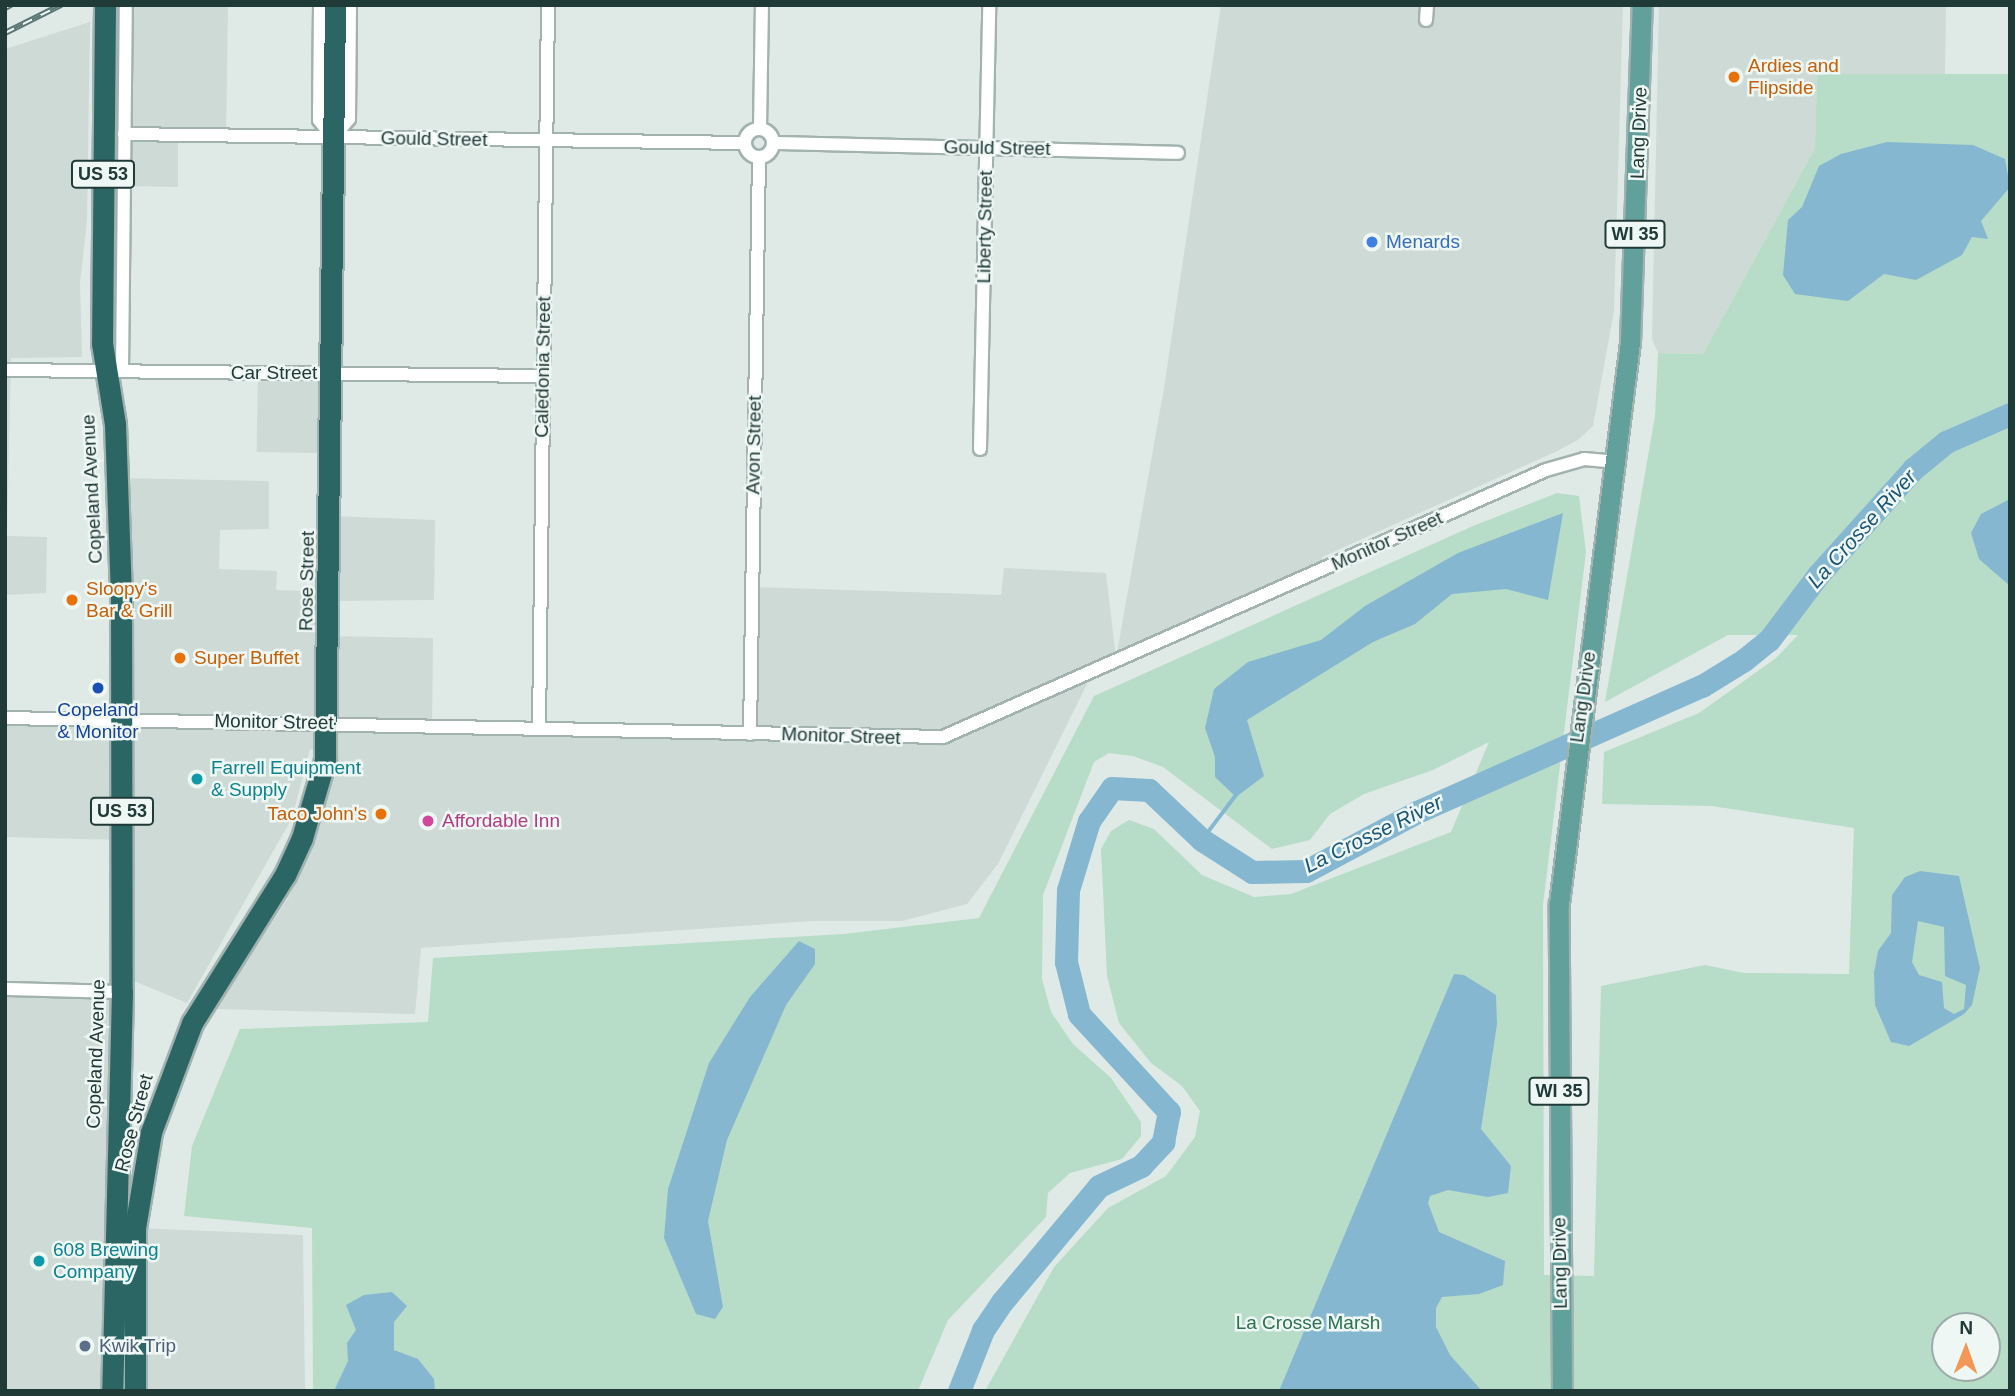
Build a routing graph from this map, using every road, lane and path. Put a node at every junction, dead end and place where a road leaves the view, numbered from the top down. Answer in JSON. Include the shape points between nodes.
{"nodes":[{"id":1,"x":320,"y":5,"type":"edge"},
{"id":2,"x":335,"y":5,"type":"edge"},
{"id":3,"x":350,"y":5,"type":"edge"},
{"id":4,"x":548,"y":5,"type":"edge"},
{"id":5,"x":762,"y":5,"type":"edge"},
{"id":6,"x":989,"y":5,"type":"edge"},
{"id":7,"x":1427,"y":5,"type":"edge"},
{"id":8,"x":1642,"y":5,"type":"edge"},
{"id":9,"x":116,"y":6,"type":"edge"},
{"id":10,"x":1426,"y":20,"type":"dead end"},
{"id":11,"x":333,"y":129,"type":"junction"},
{"id":12,"x":760,"y":129,"type":"junction"},
{"id":13,"x":124,"y":134,"type":"junction"},
{"id":14,"x":546,"y":141,"type":"junction"},
{"id":15,"x":745,"y":143,"type":"junction"},
{"id":16,"x":774,"y":144,"type":"junction"},
{"id":17,"x":987,"y":148,"type":"junction"},
{"id":18,"x":1178,"y":153,"type":"dead end"},
{"id":19,"x":759,"y":157,"type":"junction"},
{"id":20,"x":5,"y":370,"type":"edge"},
{"id":21,"x":113,"y":371,"type":"junction"},
{"id":22,"x":332,"y":373,"type":"junction"},
{"id":23,"x":542,"y":376,"type":"junction"},
{"id":24,"x":980,"y":449,"type":"dead end"},
{"id":25,"x":1618,"y":462,"type":"junction"},
{"id":26,"x":5,"y":718,"type":"edge"},
{"id":27,"x":121,"y":720,"type":"junction"},
{"id":28,"x":328,"y":723,"type":"junction"},
{"id":29,"x":539,"y":729,"type":"junction"},
{"id":30,"x":750,"y":734,"type":"junction"},
{"id":31,"x":5,"y":989,"type":"edge"},
{"id":32,"x":122,"y":992,"type":"junction"},
{"id":33,"x":112,"y":1391,"type":"edge"},
{"id":34,"x":135,"y":1391,"type":"edge"},
{"id":35,"x":1562,"y":1391,"type":"edge"}],
"edges":[{"from":1,"to":11,"type":"street","via":[[319,120]]},
{"from":2,"to":11,"type":"highway","name":"Rose Street"},
{"from":3,"to":11,"type":"street","via":[[349,119]]},
{"from":4,"to":14,"type":"street","name":"Caledonia Street"},
{"from":5,"to":12,"type":"street"},
{"from":6,"to":17,"type":"street","name":"Liberty Street"},
{"from":7,"to":10,"type":"street"},
{"from":8,"to":25,"type":"main road","name":"Lang Drive","number":"WI 35","via":[[1639,167]]},
{"from":9,"to":13,"type":"street"},
{"from":9,"to":21,"type":"highway","name":"Copeland Avenue","number":"US 53","via":[[102,343]]},
{"from":11,"to":13,"type":"street","name":"Gould Street"},
{"from":11,"to":14,"type":"street","name":"Gould Street"},
{"from":11,"to":22,"type":"highway","name":"Rose Street"},
{"from":12,"to":15,"type":"street","via":[[751,131]]},
{"from":12,"to":16,"type":"street","via":[[771,135]]},
{"from":13,"to":21,"type":"street"},
{"from":14,"to":15,"type":"street","name":"Gould Street"},
{"from":14,"to":23,"type":"street","name":"Caledonia Street"},
{"from":15,"to":19,"type":"street","via":[[748,152]]},
{"from":16,"to":17,"type":"street","name":"Gould Street"},
{"from":16,"to":19,"type":"street"},
{"from":17,"to":18,"type":"street","name":"Gould Street"},
{"from":17,"to":24,"type":"street","name":"Liberty Street"},
{"from":19,"to":30,"type":"street","name":"Avon Street"},
{"from":20,"to":21,"type":"street","name":"Car Street"},
{"from":21,"to":22,"type":"street","name":"Car Street"},
{"from":21,"to":27,"type":"highway","name":"Copeland Avenue","number":"US 53"},
{"from":22,"to":23,"type":"street","name":"Car Street"},
{"from":22,"to":28,"type":"highway","name":"Rose Street"},
{"from":23,"to":29,"type":"street","name":"Caledonia Street"},
{"from":25,"to":30,"type":"street","name":"Monitor Street","via":[[1584,459],[1546,470],[952,734],[904,738]]},
{"from":25,"to":35,"type":"main road","name":"Lang Drive","number":"WI 35","via":[[1570,792],[1559,904]]},
{"from":26,"to":27,"type":"street","name":"Monitor Street"},
{"from":27,"to":28,"type":"street","name":"Monitor Street"},
{"from":27,"to":32,"type":"highway","name":"Copeland Avenue","number":"US 53"},
{"from":28,"to":29,"type":"street","name":"Monitor Street"},
{"from":28,"to":34,"type":"highway","name":"Rose Street","via":[[325,761],[302,838],[272,896],[192,1023],[168,1078],[142,1173],[135,1228]]},
{"from":29,"to":30,"type":"street","name":"Monitor Street"},
{"from":31,"to":32,"type":"street"},
{"from":32,"to":33,"type":"highway","name":"Copeland Avenue","number":"US 53"}]}
